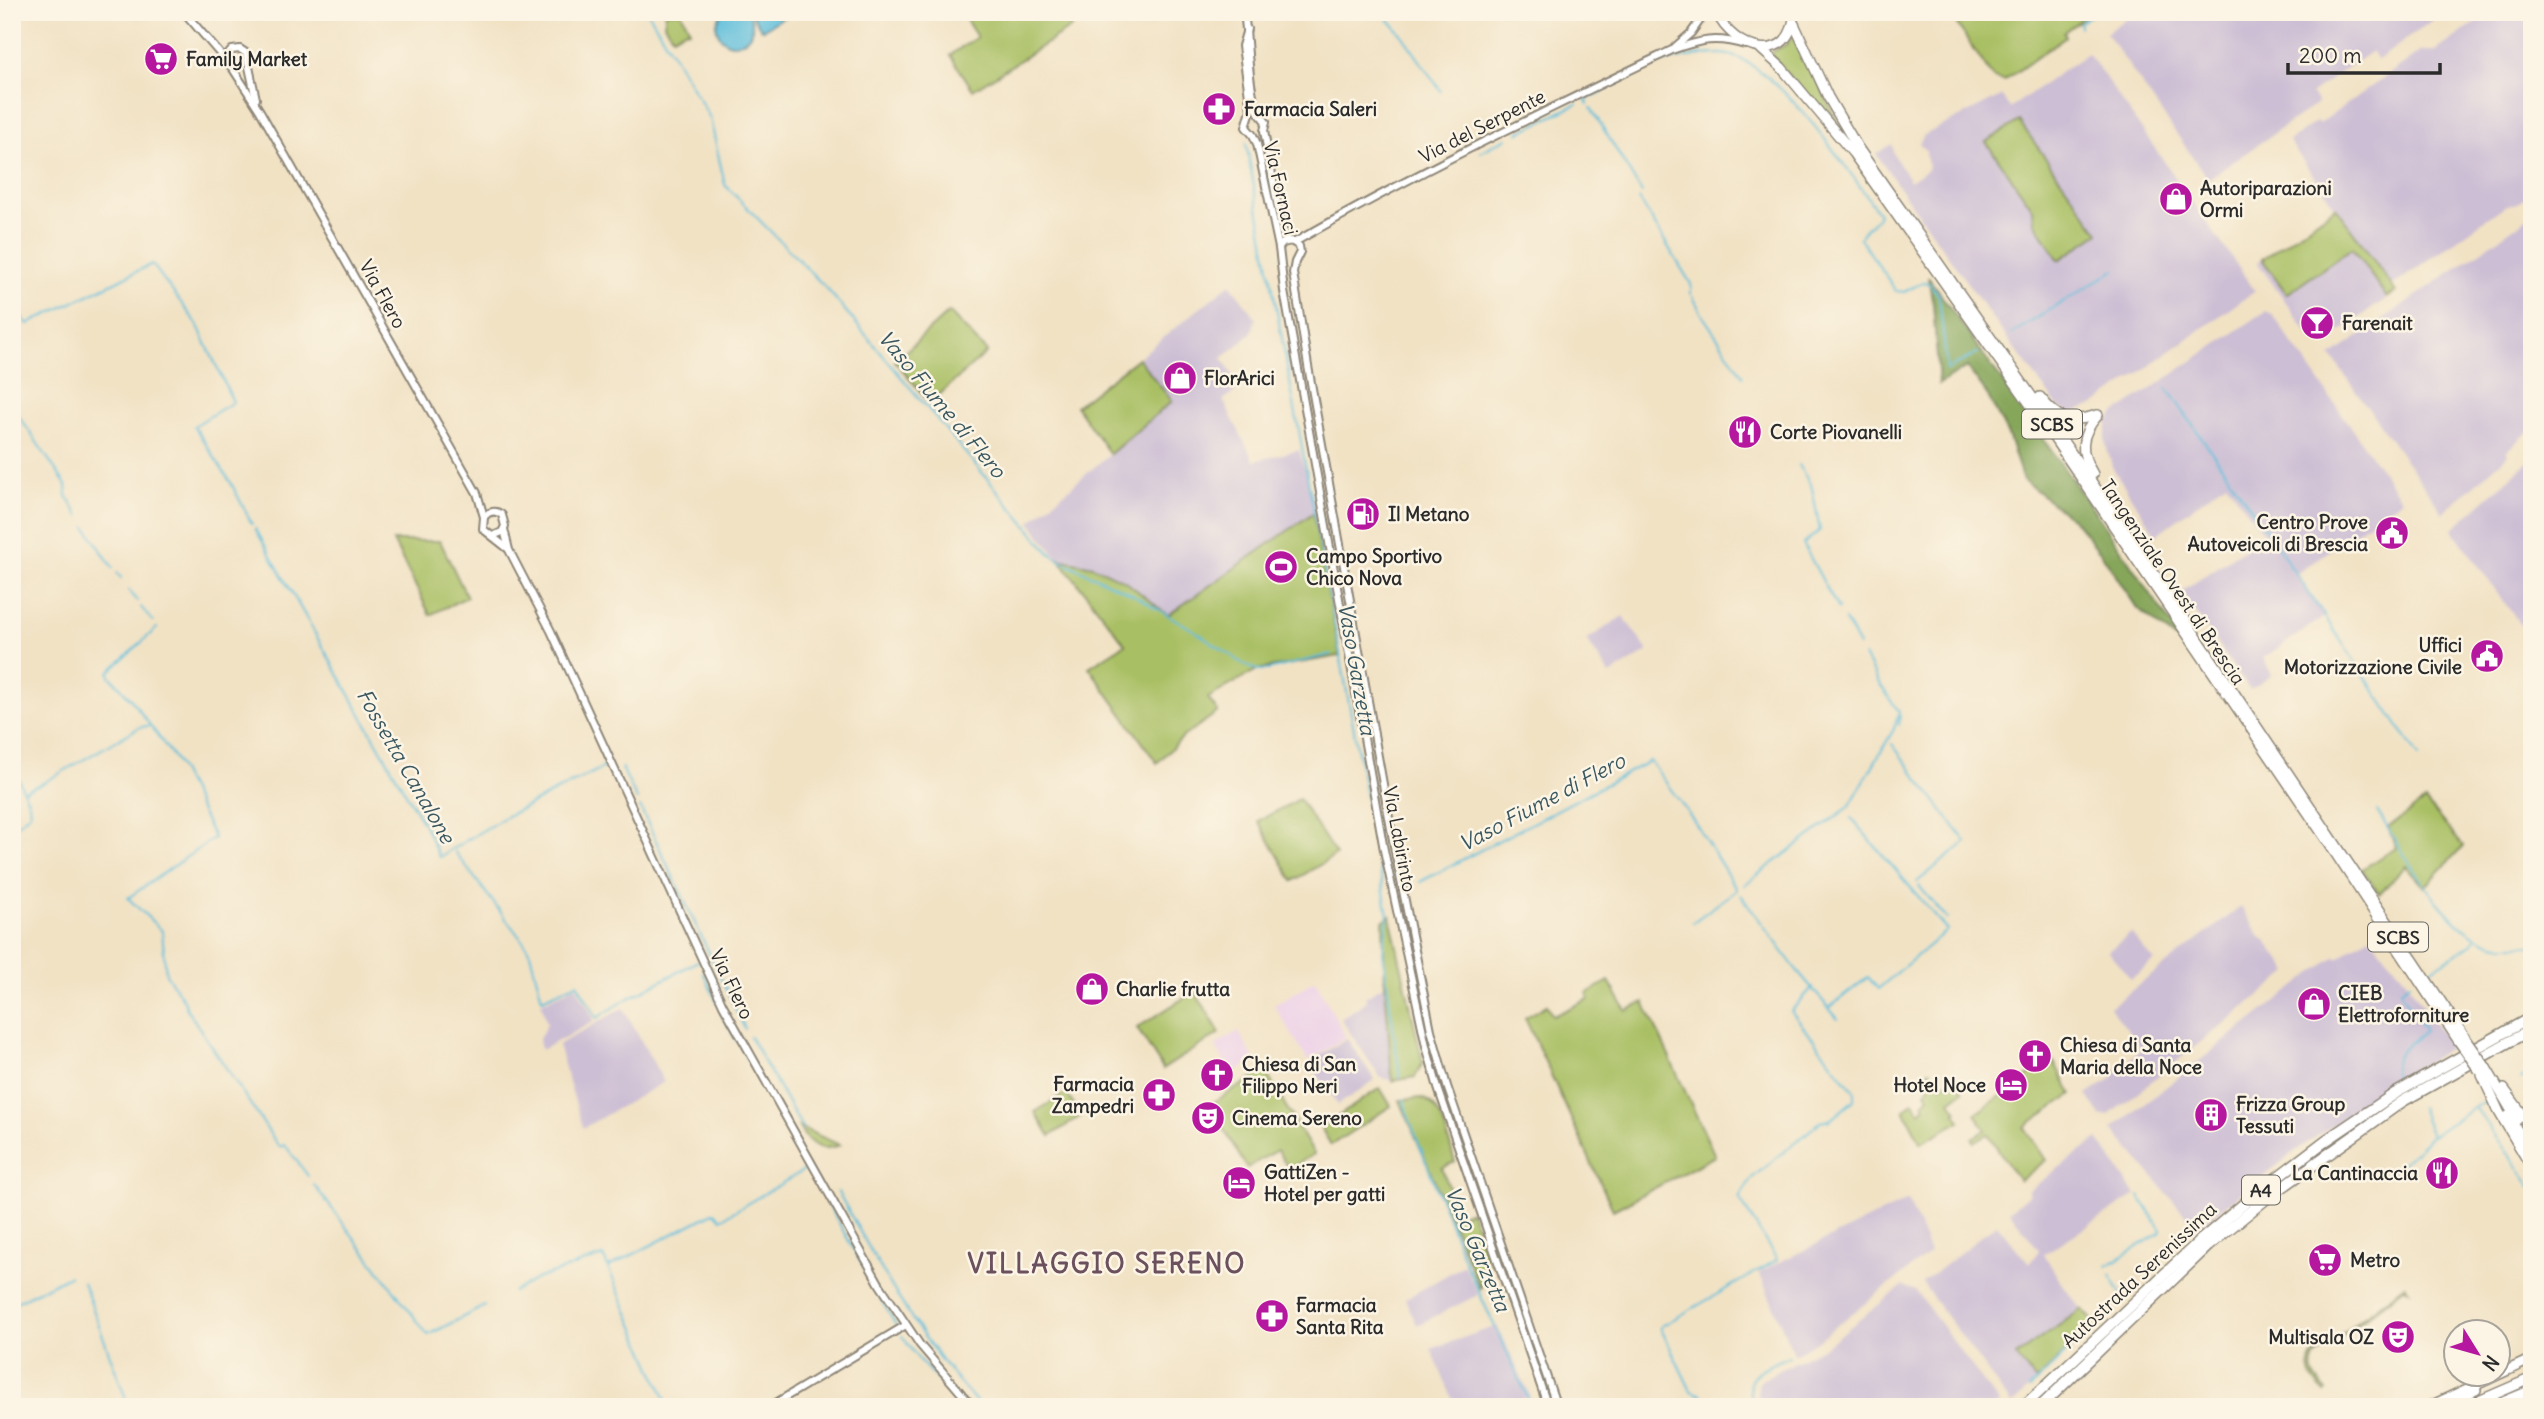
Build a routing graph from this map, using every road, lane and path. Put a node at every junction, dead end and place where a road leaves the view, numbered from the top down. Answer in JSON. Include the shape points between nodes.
{"nodes":[{"id":1,"x":184,"y":12,"type":"edge"},
{"id":2,"x":1244,"y":12,"type":"edge"},
{"id":3,"x":1706,"y":12,"type":"edge"},
{"id":4,"x":1716,"y":12,"type":"edge"},
{"id":5,"x":1794,"y":12,"type":"edge"},
{"id":6,"x":1794,"y":24,"type":"junction"},
{"id":7,"x":1247,"y":29,"type":"junction"},
{"id":8,"x":1747,"y":45,"type":"junction"},
{"id":9,"x":212,"y":46,"type":"junction"},
{"id":10,"x":1760,"y":49,"type":"junction"},
{"id":11,"x":1672,"y":50,"type":"junction"},
{"id":12,"x":230,"y":52,"type":"junction"},
{"id":13,"x":227,"y":62,"type":"junction"},
{"id":14,"x":247,"y":64,"type":"junction"},
{"id":15,"x":233,"y":69,"type":"junction"},
{"id":16,"x":260,"y":111,"type":"junction"},
{"id":17,"x":1260,"y":115,"type":"junction"},
{"id":18,"x":1249,"y":116,"type":"junction"},
{"id":19,"x":1264,"y":131,"type":"junction"},
{"id":20,"x":1253,"y":135,"type":"junction"},
{"id":21,"x":1294,"y":244,"type":"junction"},
{"id":22,"x":1279,"y":248,"type":"junction"},
{"id":23,"x":1282,"y":261,"type":"junction"},
{"id":24,"x":1294,"y":262,"type":"junction"},
{"id":25,"x":2009,"y":363,"type":"junction"},
{"id":26,"x":1323,"y":450,"type":"junction"},
{"id":27,"x":1313,"y":451,"type":"junction"},
{"id":28,"x":477,"y":493,"type":"junction"},
{"id":29,"x":493,"y":512,"type":"junction"},
{"id":30,"x":484,"y":517,"type":"junction"},
{"id":31,"x":2123,"y":527,"type":"junction"},
{"id":32,"x":504,"y":529,"type":"junction"},
{"id":33,"x":493,"y":536,"type":"junction"},
{"id":34,"x":509,"y":550,"type":"junction"},
{"id":35,"x":2319,"y":822,"type":"junction"},
{"id":36,"x":2532,"y":1017,"type":"edge"},
{"id":37,"x":2532,"y":1030,"type":"edge"},
{"id":38,"x":2482,"y":1071,"type":"junction"},
{"id":39,"x":2532,"y":1128,"type":"edge"},
{"id":40,"x":2532,"y":1142,"type":"edge"},
{"id":41,"x":2532,"y":1153,"type":"edge"},
{"id":42,"x":2532,"y":1168,"type":"edge"},
{"id":43,"x":906,"y":1325,"type":"junction"},
{"id":44,"x":2530,"y":1361,"type":"edge"},
{"id":45,"x":2532,"y":1378,"type":"edge"},
{"id":46,"x":2532,"y":1390,"type":"edge"},
{"id":47,"x":2532,"y":1401,"type":"edge"},
{"id":48,"x":769,"y":1407,"type":"edge"},
{"id":49,"x":973,"y":1407,"type":"edge"},
{"id":50,"x":1548,"y":1407,"type":"edge"},
{"id":51,"x":1557,"y":1407,"type":"edge"},
{"id":52,"x":2023,"y":1407,"type":"edge"},
{"id":53,"x":2040,"y":1407,"type":"edge"},
{"id":54,"x":2428,"y":1407,"type":"edge"},
{"id":55,"x":2439,"y":1407,"type":"edge"},
{"id":56,"x":2465,"y":1407,"type":"edge"},
{"id":57,"x":2491,"y":1407,"type":"edge"},
{"id":58,"x":2519,"y":1407,"type":"edge"}],
"edges":[{"from":1,"to":9,"type":"street"},
{"from":2,"to":7,"type":"street","name":"Via Fornaci"},
{"from":3,"to":11,"type":"street","name":"Via del Serpente"},
{"from":4,"to":8,"type":"main road","name":"Tangenziale Ovest di Brescia","number":"SCBS","via":[[1723,25]]},
{"from":5,"to":6,"type":"main road","name":"Tangenziale Ovest di Brescia","number":"SCBS"},
{"from":6,"to":10,"type":"main road","via":[[1779,44]]},
{"from":6,"to":25,"type":"highway","name":"Tangenziale Ovest di Brescia","number":"SCBS","via":[[1847,131]]},
{"from":7,"to":17,"type":"street","name":"Via Fornaci","via":[[1247,56]]},
{"from":7,"to":18,"type":"street","name":"Via Fornaci","via":[[1242,46]]},
{"from":8,"to":10,"type":"main road","name":"Tangenziale Ovest di Brescia","number":"SCBS"},
{"from":8,"to":11,"type":"street","name":"Via del Serpente","via":[[1725,39],[1698,41]]},
{"from":9,"to":12,"type":"street"},
{"from":9,"to":13,"type":"street"},
{"from":10,"to":35,"type":"highway","name":"Tangenziale Ovest di Brescia","number":"SCBS","via":[[1782,67],[1853,153]]},
{"from":11,"to":21,"type":"street","name":"Via del Serpente","via":[[1366,202]]},
{"from":12,"to":13,"type":"street"},
{"from":12,"to":14,"type":"street","via":[[244,51]]},
{"from":13,"to":15,"type":"street"},
{"from":14,"to":15,"type":"street"},
{"from":14,"to":16,"type":"street","name":"Via Flero"},
{"from":15,"to":16,"type":"street","name":"Via Flero"},
{"from":16,"to":28,"type":"street","name":"Via Flero"},
{"from":17,"to":18,"type":"street","name":"Via Fornaci"},
{"from":17,"to":19,"type":"street","name":"Via Fornaci","via":[[1266,122]]},
{"from":18,"to":20,"type":"street","name":"Via Fornaci","via":[[1246,127]]},
{"from":19,"to":20,"type":"street","name":"Via Fornaci"},
{"from":19,"to":21,"type":"street","name":"Via Fornaci","via":[[1281,224]]},
{"from":20,"to":22,"type":"street","name":"Via Fornaci"},
{"from":21,"to":22,"type":"street","name":"Via Fornaci"},
{"from":21,"to":24,"type":"street","name":"Via Fornaci","via":[[1300,256]]},
{"from":22,"to":23,"type":"street","name":"Via Fornaci"},
{"from":23,"to":24,"type":"street","name":"Via Fornaci"},
{"from":23,"to":27,"type":"street","name":"Via Labirinto"},
{"from":24,"to":26,"type":"street","name":"Via Labirinto"},
{"from":25,"to":31,"type":"highway","name":"Tangenziale Ovest di Brescia","number":"SCBS"},
{"from":25,"to":31,"type":"highway","via":[[2059,417],[2076,421],[2098,415],[2084,432],[2082,447]]},
{"from":26,"to":27,"type":"street"},
{"from":26,"to":51,"type":"street","name":"Via Labirinto","via":[[1431,1030]]},
{"from":27,"to":50,"type":"street","name":"Via Labirinto","via":[[1384,850],[1426,1046]]},
{"from":28,"to":29,"type":"street"},
{"from":28,"to":30,"type":"street"},
{"from":29,"to":30,"type":"street"},
{"from":29,"to":32,"type":"street","via":[[505,519]]},
{"from":30,"to":33,"type":"street","via":[[483,529]]},
{"from":31,"to":35,"type":"highway","name":"Tangenziale Ovest di Brescia","number":"SCBS"},
{"from":32,"to":33,"type":"street"},
{"from":32,"to":34,"type":"street"},
{"from":33,"to":34,"type":"street"},
{"from":34,"to":43,"type":"street","name":"Via Flero","via":[[551,631],[723,1005]]},
{"from":35,"to":38,"type":"highway","name":"Tangenziale Ovest di Brescia","number":"SCBS","bridge":true},
{"from":36,"to":52,"type":"highway","name":"Autostrada Serenissima","number":"A4","via":[[2396,1094],[2258,1192]]},
{"from":37,"to":53,"type":"highway","name":"Autostrada Serenissima","number":"A4","via":[[2403,1101],[2267,1198],[2208,1246]]},
{"from":38,"to":39,"type":"highway"},
{"from":38,"to":40,"type":"highway","name":"Tangenziale Ovest di Brescia","number":"SCBS"},
{"from":38,"to":41,"type":"highway","name":"Tangenziale Ovest di Brescia","number":"SCBS"},
{"from":38,"to":42,"type":"highway","via":[[2499,1112]]},
{"from":43,"to":48,"type":"street"},
{"from":43,"to":49,"type":"street","name":"Via Flero"},
{"from":44,"to":54,"type":"highway"},
{"from":44,"to":55,"type":"highway"},
{"from":45,"to":56,"type":"highway"},
{"from":46,"to":57,"type":"highway"},
{"from":47,"to":58,"type":"highway"}]}
